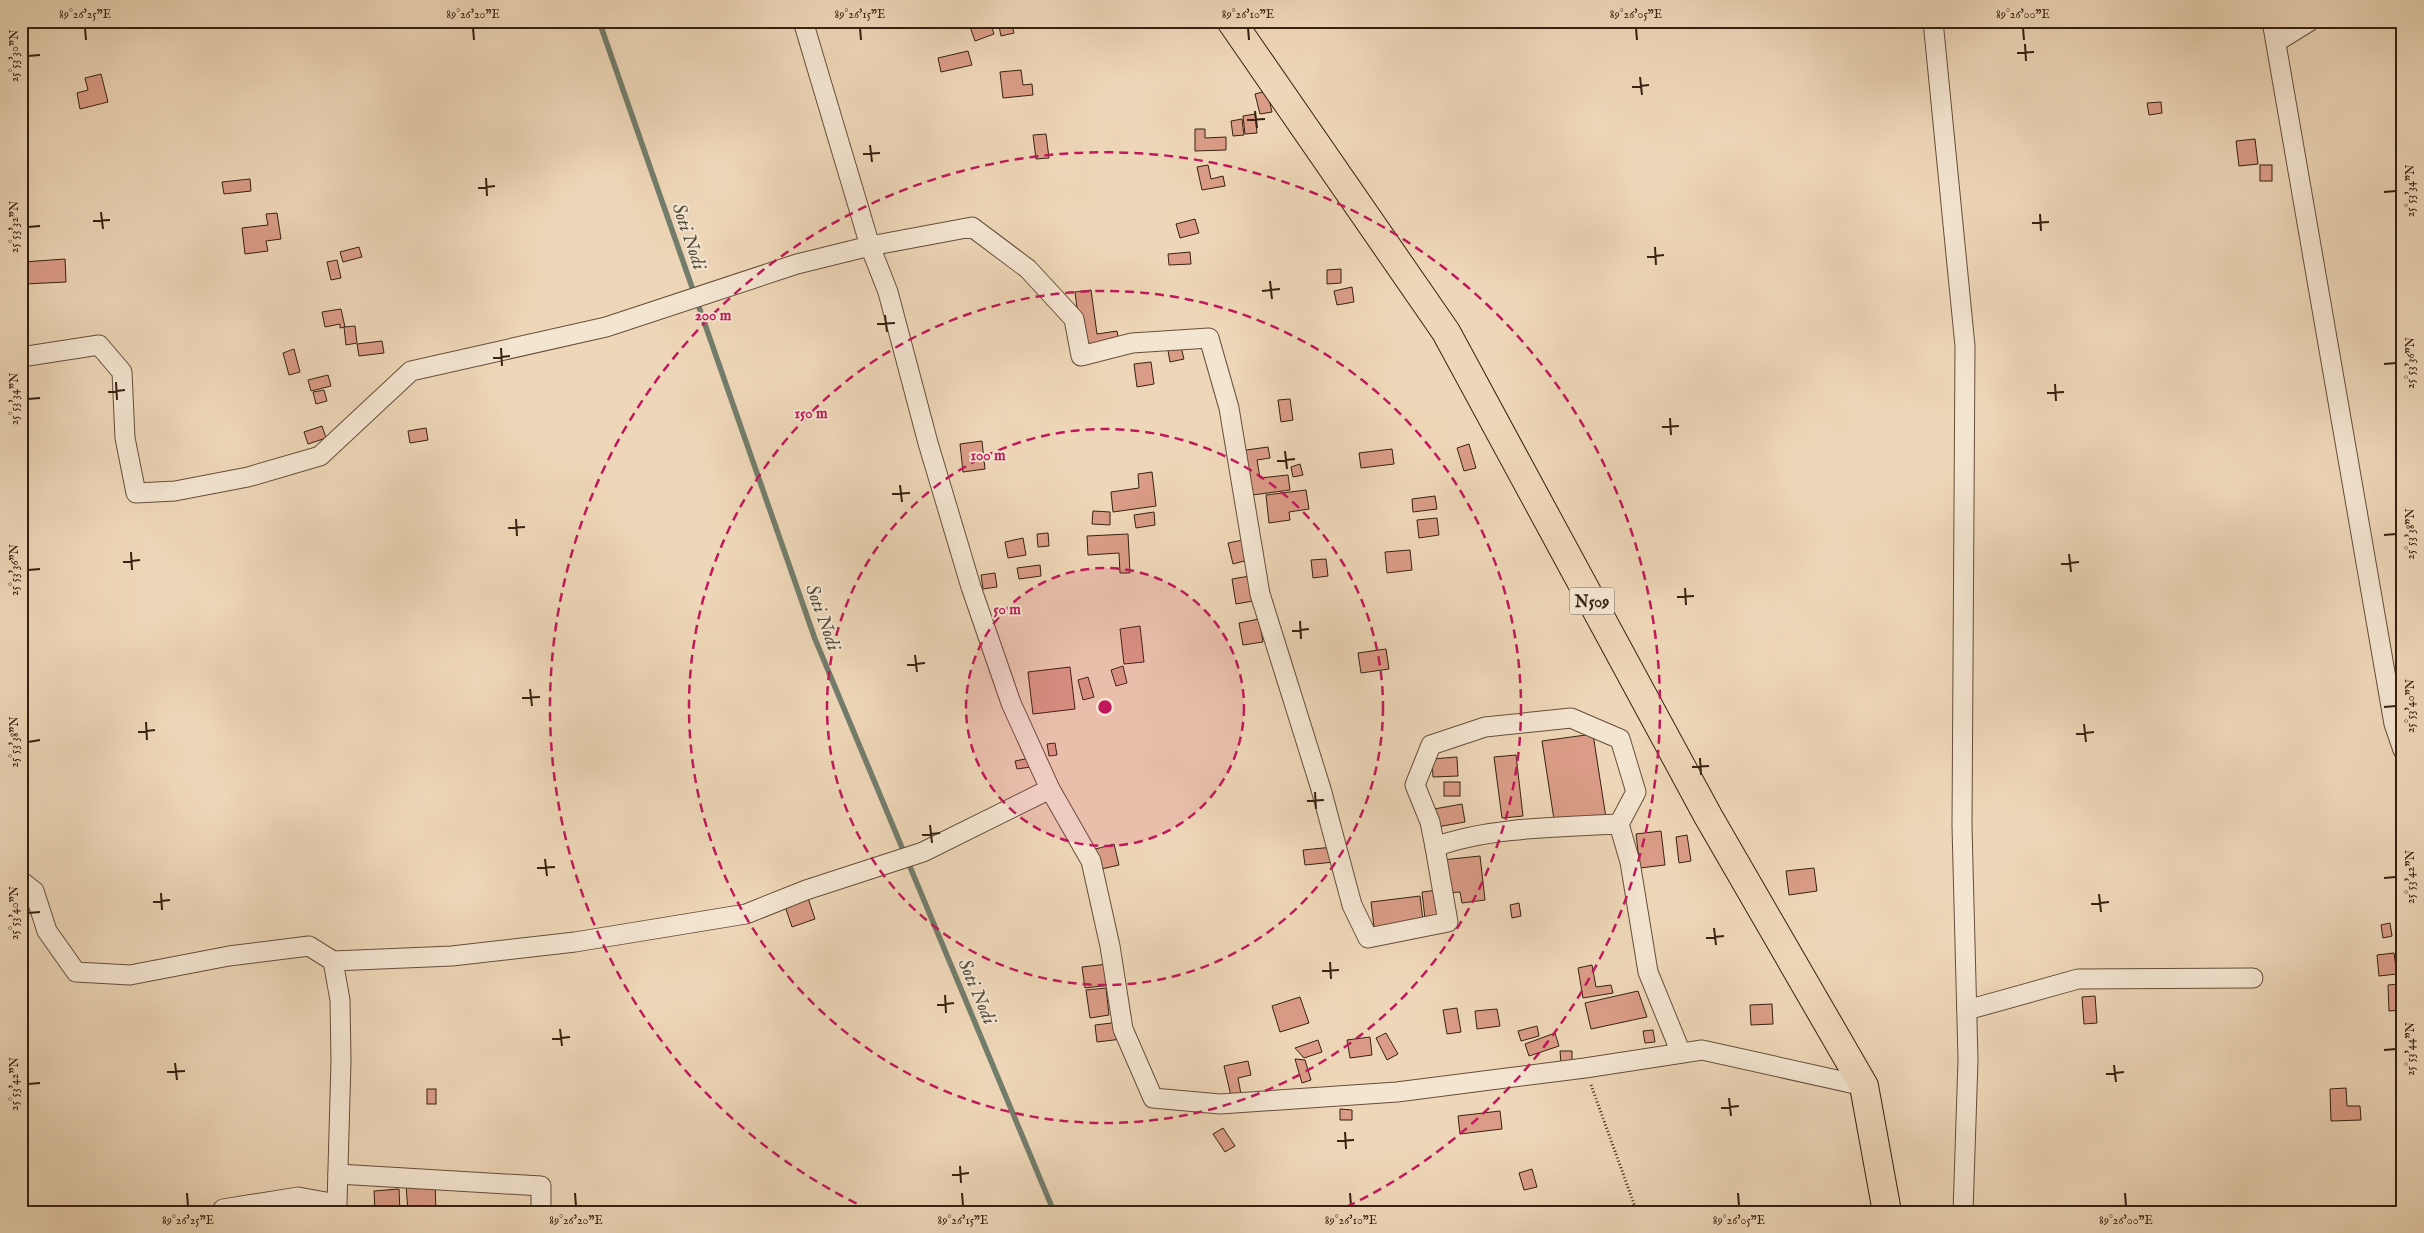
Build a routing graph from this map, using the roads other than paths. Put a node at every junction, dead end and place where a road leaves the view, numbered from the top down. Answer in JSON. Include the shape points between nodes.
{"nodes":[{"id":1,"x":803,"y":21,"type":"edge"},
{"id":2,"x":1231,"y":21,"type":"edge"},
{"id":3,"x":1934,"y":21,"type":"edge"},
{"id":4,"x":2272,"y":21,"type":"edge"},
{"id":5,"x":2310,"y":21,"type":"edge"},
{"id":6,"x":2276,"y":42,"type":"junction"},
{"id":7,"x":870,"y":246,"type":"junction"},
{"id":8,"x":21,"y":357,"type":"edge"},
{"id":9,"x":2403,"y":750,"type":"edge"},
{"id":10,"x":1050,"y":788,"type":"junction"},
{"id":11,"x":1619,"y":824,"type":"junction"},
{"id":12,"x":1435,"y":847,"type":"junction"},
{"id":13,"x":21,"y":880,"type":"edge"},
{"id":14,"x":333,"y":961,"type":"junction"},
{"id":15,"x":2253,"y":978,"type":"dead end"},
{"id":16,"x":1967,"y":1010,"type":"junction"},
{"id":17,"x":1681,"y":1053,"type":"junction"},
{"id":18,"x":1864,"y":1086,"type":"junction"},
{"id":19,"x":338,"y":1174,"type":"junction"},
{"id":20,"x":224,"y":1212,"type":"edge"},
{"id":21,"x":541,"y":1212,"type":"edge"},
{"id":22,"x":1887,"y":1212,"type":"edge"},
{"id":23,"x":1964,"y":1212,"type":"edge"}],
"edges":[{"from":1,"to":7,"type":"street"},
{"from":2,"to":18,"type":"highway","number":"N509","via":[[1446,332],[1708,816]]},
{"from":3,"to":16,"type":"street","via":[[1965,346],[1962,826]]},
{"from":4,"to":6,"type":"street"},
{"from":5,"to":6,"type":"street"},
{"from":6,"to":9,"type":"street","via":[[2394,724]]},
{"from":7,"to":8,"type":"street","via":[[797,264],[606,327],[411,371],[320,456],[248,478],[175,491],[136,493],[125,438],[122,372],[99,345]]},
{"from":7,"to":10,"type":"street","via":[[888,292],[971,587],[1011,703]]},
{"from":7,"to":12,"type":"street","via":[[972,226],[1028,269],[1074,319],[1081,356],[1132,343],[1209,338],[1229,408],[1260,594],[1321,789],[1352,905],[1368,938],[1448,922]]},
{"from":10,"to":14,"type":"street","via":[[923,852],[806,890],[746,914],[575,942],[452,956]]},
{"from":10,"to":17,"type":"street","via":[[1091,861],[1110,946],[1123,1029],[1153,1098],[1220,1104],[1387,1092]]},
{"from":11,"to":12,"type":"street","via":[[1524,831],[1455,840]]},
{"from":11,"to":12,"type":"street","via":[[1636,792],[1620,739],[1571,718],[1485,727],[1431,745],[1415,785],[1430,822]]},
{"from":11,"to":17,"type":"street","via":[[1630,862],[1648,972]]},
{"from":13,"to":14,"type":"street","via":[[34,891],[47,932],[76,972],[130,975],[229,956],[309,946]]},
{"from":14,"to":19,"type":"street","via":[[340,1000]]},
{"from":15,"to":16,"type":"street","via":[[2078,979]]},
{"from":16,"to":23,"type":"street"},
{"from":17,"to":18,"type":"street","via":[[1702,1050]]},
{"from":18,"to":22,"type":"highway","number":"N509"},
{"from":19,"to":20,"type":"street","via":[[337,1204],[298,1197],[223,1209]]},
{"from":19,"to":21,"type":"street","via":[[541,1186]]}]}
